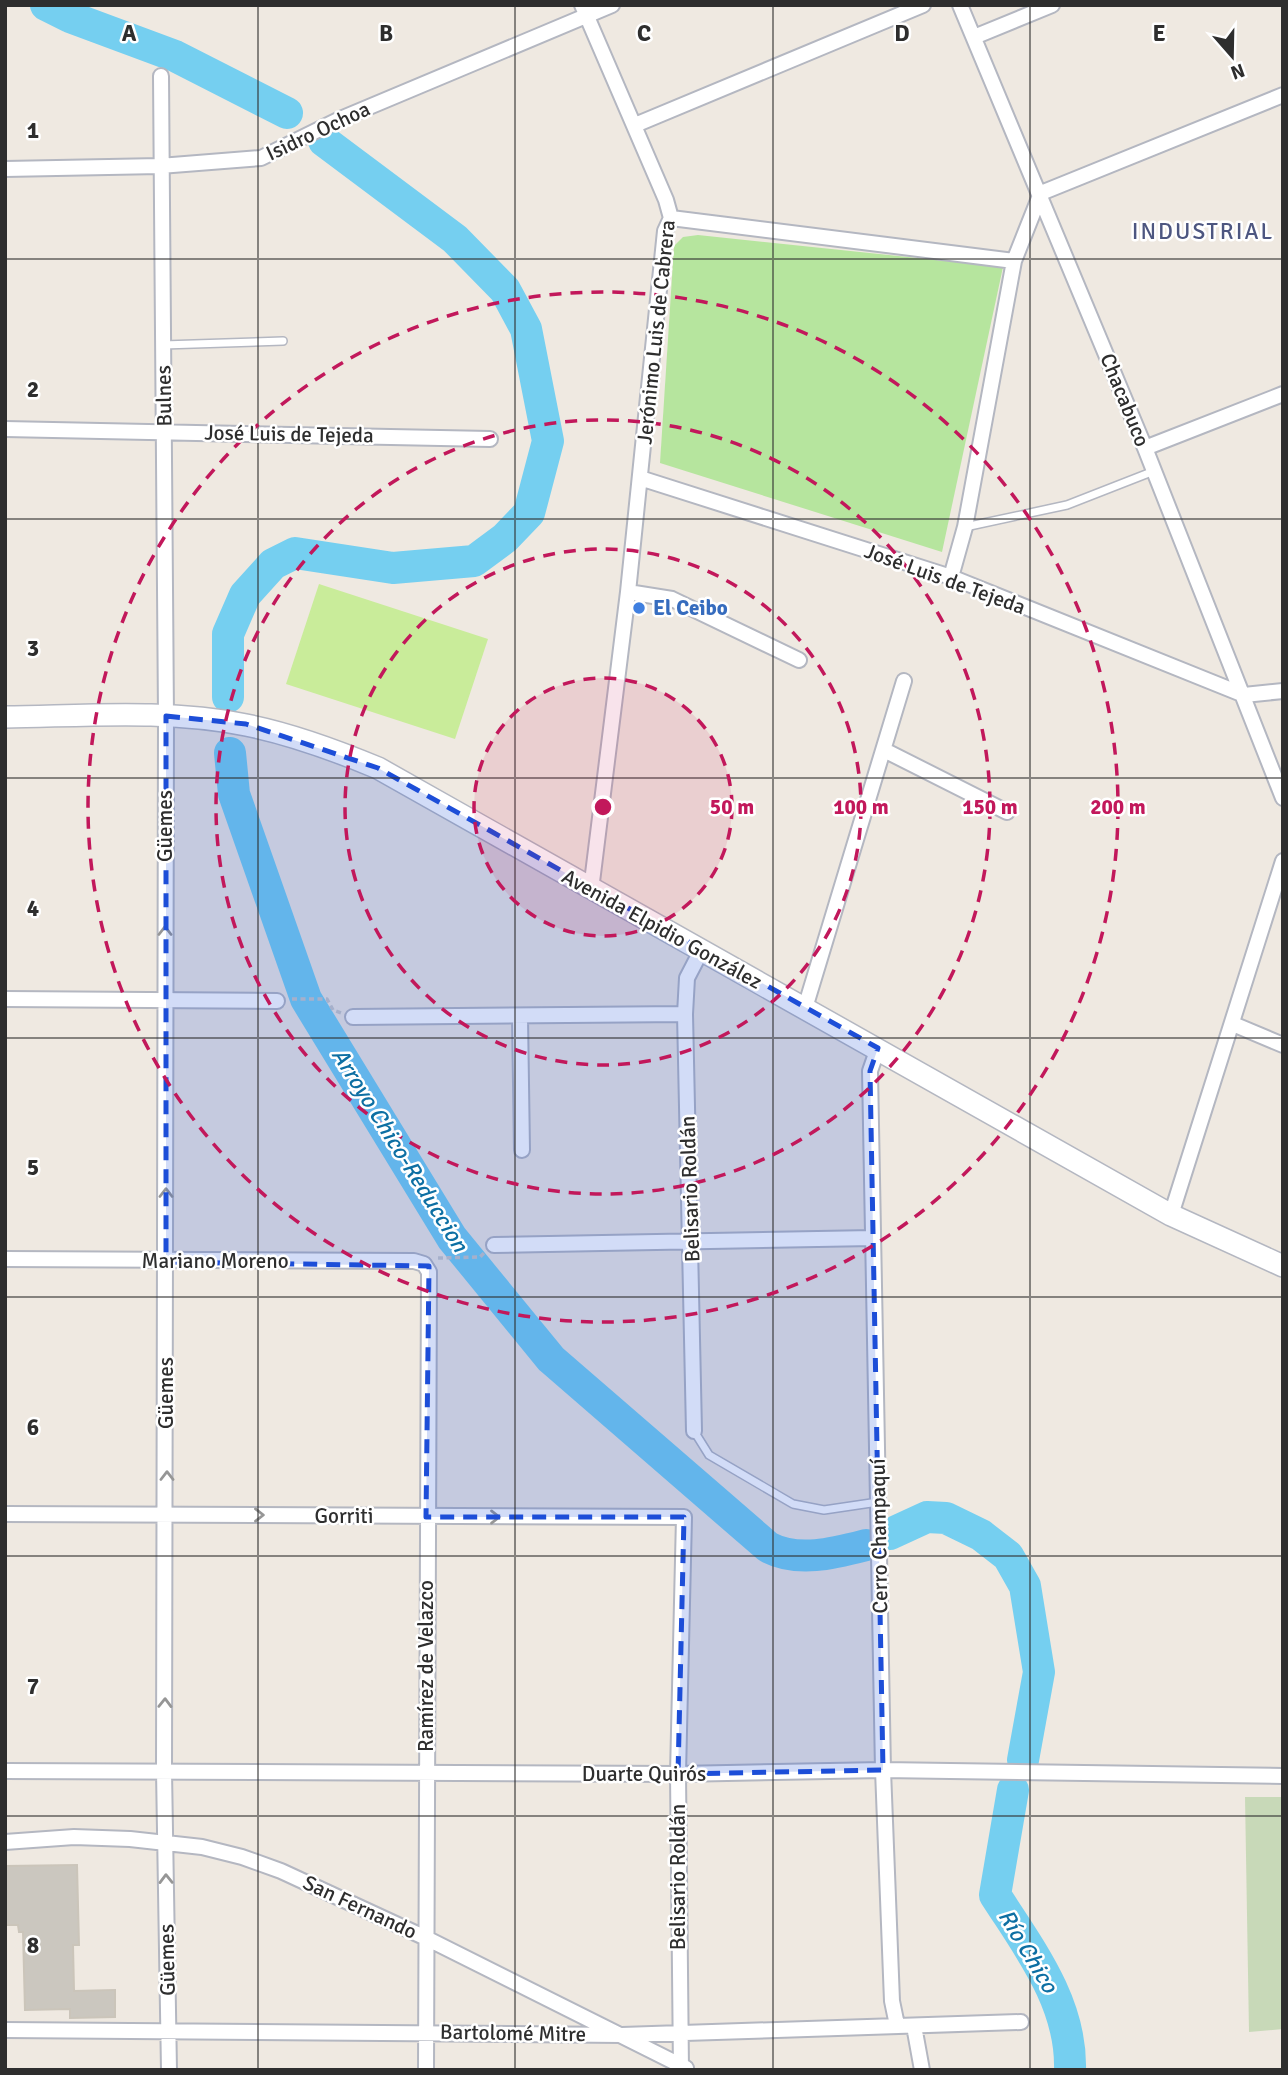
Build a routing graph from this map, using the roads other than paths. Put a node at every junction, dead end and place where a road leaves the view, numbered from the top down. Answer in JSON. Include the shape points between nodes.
{"nodes":[{"id":1,"x":612,"y":5,"type":"edge"},
{"id":2,"x":923,"y":5,"type":"edge"},
{"id":3,"x":960,"y":5,"type":"edge"},
{"id":4,"x":1052,"y":5,"type":"edge"},
{"id":5,"x":584,"y":10,"type":"edge"},
{"id":6,"x":974,"y":37,"type":"junction"},
{"id":7,"x":161,"y":76,"type":"dead end"},
{"id":8,"x":1283,"y":95,"type":"edge"},
{"id":9,"x":635,"y":125,"type":"junction"},
{"id":10,"x":160,"y":166,"type":"junction"},
{"id":11,"x":5,"y":169,"type":"edge"},
{"id":12,"x":1041,"y":193,"type":"junction"},
{"id":13,"x":671,"y":218,"type":"junction"},
{"id":14,"x":1014,"y":261,"type":"junction"},
{"id":15,"x":283,"y":341,"type":"dead end"},
{"id":16,"x":163,"y":345,"type":"junction"},
{"id":17,"x":1283,"y":394,"type":"edge"},
{"id":18,"x":5,"y":429,"type":"edge"},
{"id":19,"x":165,"y":431,"type":"junction"},
{"id":20,"x":490,"y":439,"type":"dead end"},
{"id":21,"x":1145,"y":448,"type":"junction"},
{"id":22,"x":1154,"y":470,"type":"junction"},
{"id":23,"x":640,"y":478,"type":"junction"},
{"id":24,"x":965,"y":527,"type":"junction"},
{"id":25,"x":951,"y":577,"type":"junction"},
{"id":26,"x":628,"y":592,"type":"junction"},
{"id":27,"x":799,"y":660,"type":"dead end"},
{"id":28,"x":904,"y":681,"type":"dead end"},
{"id":29,"x":1283,"y":691,"type":"edge"},
{"id":30,"x":1244,"y":695,"type":"junction"},
{"id":31,"x":166,"y":716,"type":"junction"},
{"id":32,"x":5,"y":717,"type":"edge"},
{"id":33,"x":886,"y":751,"type":"junction"},
{"id":34,"x":1283,"y":798,"type":"edge"},
{"id":35,"x":1007,"y":811,"type":"dead end"},
{"id":36,"x":1283,"y":861,"type":"edge"},
{"id":37,"x":591,"y":890,"type":"junction"},
{"id":38,"x":701,"y":951,"type":"junction"},
{"id":39,"x":5,"y":999,"type":"edge"},
{"id":40,"x":165,"y":1000,"type":"junction"},
{"id":41,"x":277,"y":1001,"type":"dead end"},
{"id":42,"x":806,"y":1008,"type":"junction"},
{"id":43,"x":685,"y":1014,"type":"junction"},
{"id":44,"x":353,"y":1017,"type":"dead end"},
{"id":45,"x":520,"y":1017,"type":"junction"},
{"id":46,"x":1233,"y":1024,"type":"junction"},
{"id":47,"x":1283,"y":1045,"type":"edge"},
{"id":48,"x":878,"y":1048,"type":"junction"},
{"id":49,"x":522,"y":1150,"type":"dead end"},
{"id":50,"x":1171,"y":1215,"type":"junction"},
{"id":51,"x":873,"y":1238,"type":"junction"},
{"id":52,"x":692,"y":1240,"type":"junction"},
{"id":53,"x":494,"y":1245,"type":"dead end"},
{"id":54,"x":5,"y":1259,"type":"edge"},
{"id":55,"x":430,"y":1261,"type":"joint"},
{"id":56,"x":166,"y":1262,"type":"junction"},
{"id":57,"x":1283,"y":1266,"type":"edge"},
{"id":58,"x":694,"y":1432,"type":"joint"},
{"id":59,"x":878,"y":1502,"type":"junction"},
{"id":60,"x":5,"y":1514,"type":"edge"},
{"id":61,"x":167,"y":1514,"type":"junction"},
{"id":62,"x":426,"y":1517,"type":"junction"},
{"id":63,"x":684,"y":1517,"type":"joint"},
{"id":64,"x":883,"y":1770,"type":"junction"},
{"id":65,"x":5,"y":1771,"type":"edge"},
{"id":66,"x":164,"y":1771,"type":"junction"},
{"id":67,"x":425,"y":1774,"type":"junction"},
{"id":68,"x":678,"y":1774,"type":"junction"},
{"id":69,"x":1283,"y":1776,"type":"edge"},
{"id":70,"x":5,"y":1842,"type":"edge"},
{"id":71,"x":165,"y":1843,"type":"junction"},
{"id":72,"x":426,"y":1938,"type":"junction"},
{"id":73,"x":1021,"y":2022,"type":"dead end"},
{"id":74,"x":897,"y":2025,"type":"junction"},
{"id":75,"x":914,"y":2026,"type":"junction"},
{"id":76,"x":5,"y":2030,"type":"edge"},
{"id":77,"x":169,"y":2030,"type":"junction"},
{"id":78,"x":426,"y":2032,"type":"junction"},
{"id":79,"x":679,"y":2034,"type":"junction"},
{"id":80,"x":622,"y":2035,"type":"junction"},
{"id":81,"x":684,"y":2068,"type":"edge"},
{"id":82,"x":169,"y":2070,"type":"edge"},
{"id":83,"x":426,"y":2070,"type":"edge"},
{"id":84,"x":922,"y":2070,"type":"edge"}],
"edges":[{"from":1,"to":5,"type":"street","name":"Isidro Ochoa"},
{"from":2,"to":9,"type":"street"},
{"from":3,"to":6,"type":"street","name":"Chacabuco"},
{"from":4,"to":6,"type":"street"},
{"from":5,"to":9,"type":"street","name":"Jerónimo Luis de Cabrera"},
{"from":5,"to":10,"type":"street","name":"Isidro Ochoa","via":[[261,158]]},
{"from":6,"to":12,"type":"street","name":"Chacabuco"},
{"from":7,"to":10,"type":"street","name":"Bulnes"},
{"from":8,"to":12,"type":"street"},
{"from":9,"to":13,"type":"street","name":"Jerónimo Luis de Cabrera"},
{"from":10,"to":11,"type":"street","name":"Isidro Ochoa"},
{"from":10,"to":16,"type":"street","name":"Bulnes"},
{"from":12,"to":14,"type":"street"},
{"from":12,"to":21,"type":"street","name":"Chacabuco"},
{"from":13,"to":14,"type":"street"},
{"from":13,"to":23,"type":"street","name":"Jerónimo Luis de Cabrera"},
{"from":14,"to":24,"type":"street"},
{"from":15,"to":16,"type":"lane"},
{"from":16,"to":19,"type":"street","name":"Bulnes"},
{"from":17,"to":21,"type":"street"},
{"from":18,"to":19,"type":"street","name":"José Luis de Tejeda"},
{"from":19,"to":20,"type":"street","name":"José Luis de Tejeda"},
{"from":19,"to":31,"type":"street","name":"Bulnes"},
{"from":21,"to":22,"type":"street","name":"Chacabuco"},
{"from":22,"to":24,"type":"lane","via":[[1067,505]]},
{"from":22,"to":30,"type":"street","name":"Chacabuco"},
{"from":23,"to":25,"type":"street","name":"José Luis de Tejeda"},
{"from":23,"to":26,"type":"street","name":"Jerónimo Luis de Cabrera"},
{"from":24,"to":25,"type":"street"},
{"from":25,"to":30,"type":"street","name":"José Luis de Tejeda"},
{"from":26,"to":27,"type":"street","via":[[672,599]]},
{"from":26,"to":37,"type":"street","name":"Jerónimo Luis de Cabrera"},
{"from":28,"to":33,"type":"street"},
{"from":29,"to":30,"type":"street"},
{"from":30,"to":34,"type":"street","name":"Chacabuco"},
{"from":31,"to":32,"type":"main road","name":"Avenida Elpidio González"},
{"from":31,"to":37,"type":"main road","name":"Avenida Elpidio González","via":[[246,724],[353,757]]},
{"from":40,"to":31,"type":"street","name":"Güemes","one_way":true},
{"from":33,"to":35,"type":"street"},
{"from":33,"to":42,"type":"street"},
{"from":36,"to":46,"type":"street"},
{"from":37,"to":38,"type":"main road","name":"Avenida Elpidio González"},
{"from":38,"to":42,"type":"main road","name":"Avenida Elpidio González"},
{"from":38,"to":43,"type":"street","name":"Belisario Roldán","via":[[687,978]]},
{"from":39,"to":40,"type":"street"},
{"from":40,"to":41,"type":"street"},
{"from":56,"to":40,"type":"street","name":"Güemes","one_way":true},
{"from":42,"to":48,"type":"main road","name":"Avenida Elpidio González"},
{"from":43,"to":45,"type":"street"},
{"from":43,"to":52,"type":"street","name":"Belisario Roldán"},
{"from":44,"to":45,"type":"street"},
{"from":45,"to":49,"type":"street"},
{"from":46,"to":47,"type":"street"},
{"from":46,"to":50,"type":"street"},
{"from":48,"to":50,"type":"main road","name":"Avenida Elpidio González"},
{"from":48,"to":51,"type":"street","name":"Cerro Champaquí","via":[[870,1071]]},
{"from":50,"to":57,"type":"main road","name":"Avenida Elpidio González"},
{"from":51,"to":52,"type":"street"},
{"from":51,"to":59,"type":"street","name":"Cerro Champaquí"},
{"from":52,"to":53,"type":"street"},
{"from":52,"to":58,"type":"street","name":"Belisario Roldán"},
{"from":54,"to":56,"type":"street","name":"Mariano Moreno"},
{"from":55,"to":56,"type":"street","name":"Mariano Moreno"},
{"from":55,"to":62,"type":"street","name":"Ramírez de Velazco"},
{"from":61,"to":56,"type":"street","name":"Güemes","one_way":true},
{"from":58,"to":59,"type":"lane","via":[[709,1455],[793,1504],[824,1510]]},
{"from":59,"to":64,"type":"street","name":"Cerro Champaquí"},
{"from":60,"to":61,"type":"street","name":"Gorriti"},
{"from":61,"to":62,"type":"street","name":"Gorriti","one_way":true},
{"from":66,"to":61,"type":"street","name":"Güemes","one_way":true},
{"from":62,"to":63,"type":"street","name":"Gorriti","one_way":true},
{"from":62,"to":67,"type":"street","name":"Ramírez de Velazco"},
{"from":63,"to":68,"type":"street","name":"Belisario Roldán"},
{"from":64,"to":68,"type":"street","name":"Duarte Quirós"},
{"from":64,"to":69,"type":"street","name":"Duarte Quirós"},
{"from":64,"to":74,"type":"street","name":"Cerro Champaquí","via":[[892,2001]]},
{"from":65,"to":66,"type":"street","name":"Duarte Quirós"},
{"from":66,"to":67,"type":"street","name":"Duarte Quirós"},
{"from":66,"to":71,"type":"street","name":"Güemes"},
{"from":67,"to":68,"type":"street","name":"Duarte Quirós"},
{"from":67,"to":72,"type":"street","name":"Ramírez de Velazco"},
{"from":68,"to":79,"type":"street","name":"Belisario Roldán"},
{"from":70,"to":71,"type":"street","name":"San Fernando","via":[[74,1837]]},
{"from":71,"to":72,"type":"street","name":"San Fernando","via":[[202,1847],[281,1871]]},
{"from":77,"to":71,"type":"street","name":"Güemes","one_way":true},
{"from":72,"to":78,"type":"street","name":"Ramírez de Velazco"},
{"from":72,"to":80,"type":"street","name":"San Fernando"},
{"from":73,"to":75,"type":"street","name":"Bartolomé Mitre"},
{"from":74,"to":75,"type":"street","name":"Bartolomé Mitre"},
{"from":74,"to":79,"type":"street","name":"Bartolomé Mitre"},
{"from":75,"to":84,"type":"street"},
{"from":76,"to":77,"type":"street","name":"Bartolomé Mitre"},
{"from":77,"to":78,"type":"street","name":"Bartolomé Mitre"},
{"from":77,"to":82,"type":"street","name":"Güemes"},
{"from":78,"to":80,"type":"street","name":"Bartolomé Mitre"},
{"from":78,"to":83,"type":"street","name":"Ramírez de Velazco"},
{"from":79,"to":80,"type":"street","name":"Bartolomé Mitre"},
{"from":79,"to":81,"type":"street","name":"Belisario Roldán"},
{"from":80,"to":81,"type":"street","name":"San Fernando"}]}
